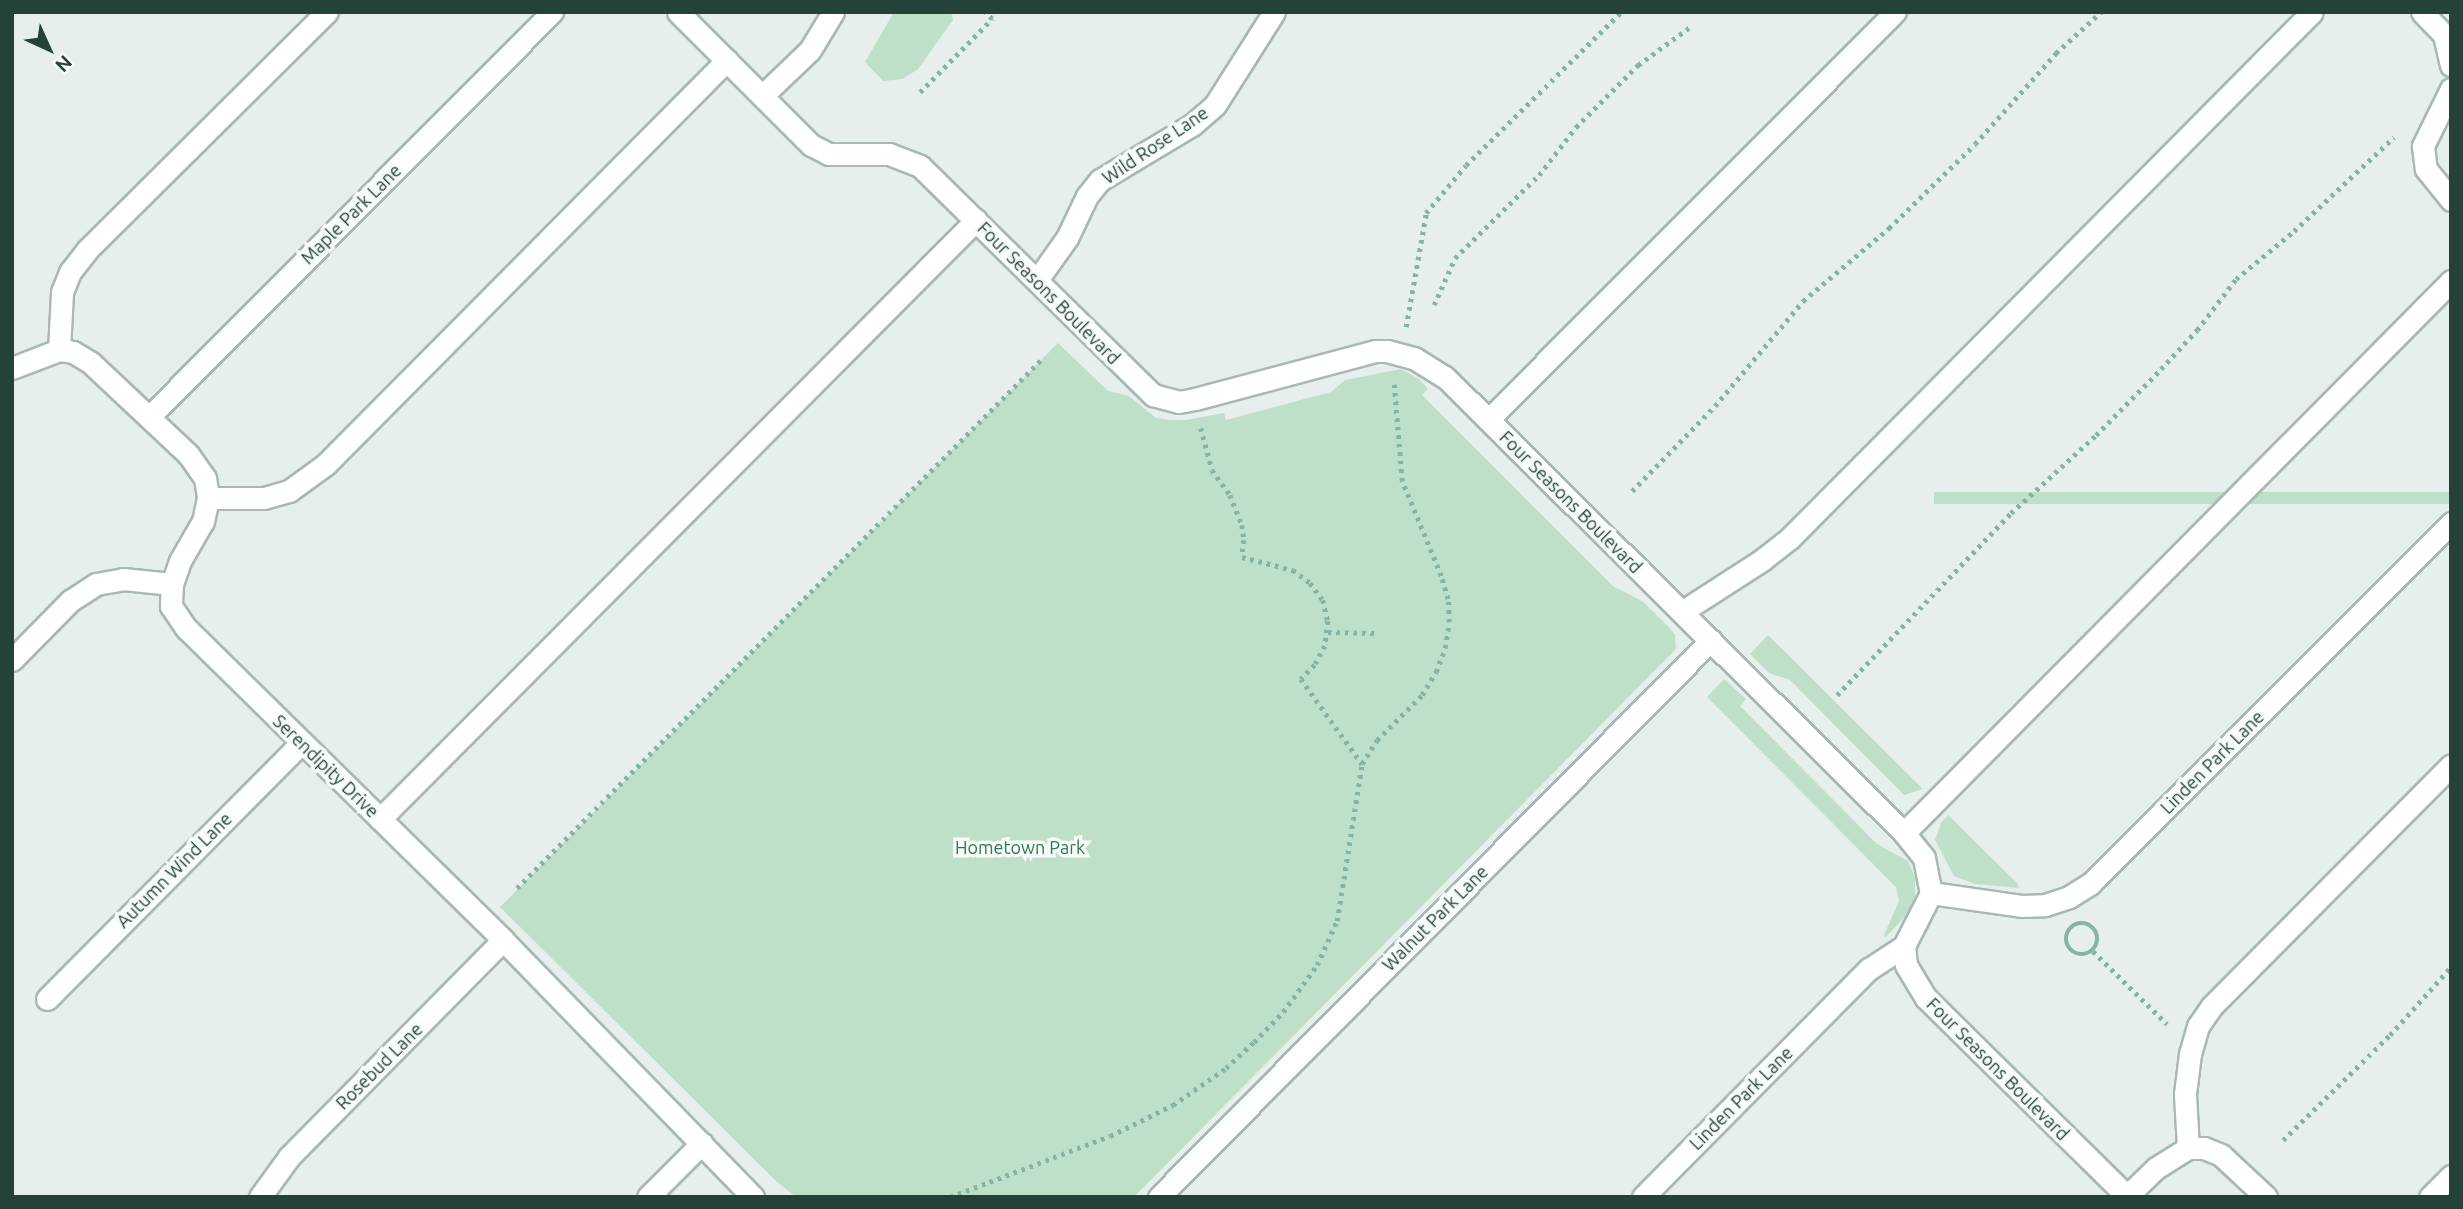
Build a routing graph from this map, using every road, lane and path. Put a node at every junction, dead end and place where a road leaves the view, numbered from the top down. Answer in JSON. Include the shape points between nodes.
{"nodes":[{"id":1,"x":327,"y":12,"type":"edge"},
{"id":2,"x":552,"y":12,"type":"edge"},
{"id":3,"x":678,"y":12,"type":"edge"},
{"id":4,"x":833,"y":12,"type":"edge"},
{"id":5,"x":985,"y":12,"type":"edge"},
{"id":6,"x":1274,"y":12,"type":"edge"},
{"id":7,"x":1621,"y":12,"type":"edge"},
{"id":8,"x":1895,"y":12,"type":"edge"},
{"id":9,"x":2101,"y":12,"type":"edge"},
{"id":10,"x":2312,"y":12,"type":"edge"},
{"id":11,"x":2422,"y":12,"type":"edge"},
{"id":12,"x":1690,"y":27,"type":"dead end"},
{"id":13,"x":727,"y":60,"type":"junction"},
{"id":14,"x":2451,"y":65,"type":"edge"},
{"id":15,"x":2451,"y":89,"type":"edge"},
{"id":16,"x":920,"y":92,"type":"dead end"},
{"id":17,"x":762,"y":96,"type":"junction"},
{"id":18,"x":2400,"y":132,"type":"dead end"},
{"id":19,"x":2451,"y":200,"type":"edge"},
{"id":20,"x":976,"y":220,"type":"junction"},
{"id":21,"x":1037,"y":279,"type":"junction"},
{"id":22,"x":2451,"y":281,"type":"edge"},
{"id":23,"x":1434,"y":305,"type":"dead end"},
{"id":24,"x":60,"y":350,"type":"junction"},
{"id":25,"x":1387,"y":351,"type":"junction"},
{"id":26,"x":1044,"y":357,"type":"dead end"},
{"id":27,"x":12,"y":368,"type":"edge"},
{"id":28,"x":1195,"y":399,"type":"junction"},
{"id":29,"x":150,"y":416,"type":"junction"},
{"id":30,"x":1488,"y":420,"type":"junction"},
{"id":31,"x":1632,"y":491,"type":"dead end"},
{"id":32,"x":208,"y":499,"type":"junction"},
{"id":33,"x":2451,"y":523,"type":"edge"},
{"id":34,"x":172,"y":584,"type":"junction"},
{"id":35,"x":1683,"y":611,"type":"junction"},
{"id":36,"x":1328,"y":632,"type":"junction"},
{"id":37,"x":1375,"y":634,"type":"dead end"},
{"id":38,"x":1711,"y":640,"type":"junction"},
{"id":39,"x":12,"y":660,"type":"edge"},
{"id":40,"x":1837,"y":695,"type":"dead end"},
{"id":41,"x":302,"y":742,"type":"junction"},
{"id":42,"x":1362,"y":764,"type":"junction"},
{"id":43,"x":2451,"y":765,"type":"edge"},
{"id":44,"x":380,"y":819,"type":"junction"},
{"id":45,"x":1904,"y":833,"type":"junction"},
{"id":46,"x":517,"y":888,"type":"dead end"},
{"id":47,"x":1931,"y":893,"type":"junction"},
{"id":48,"x":503,"y":940,"type":"junction"},
{"id":49,"x":1904,"y":946,"type":"junction"},
{"id":50,"x":2093,"y":951,"type":"junction"},
{"id":51,"x":2451,"y":967,"type":"edge"},
{"id":52,"x":47,"y":999,"type":"dead end"},
{"id":53,"x":2169,"y":1026,"type":"dead end"},
{"id":54,"x":2283,"y":1140,"type":"dead end"},
{"id":55,"x":702,"y":1143,"type":"junction"},
{"id":56,"x":2188,"y":1148,"type":"junction"},
{"id":57,"x":2451,"y":1175,"type":"edge"},
{"id":58,"x":2126,"y":1196,"type":"edge"},
{"id":59,"x":260,"y":1197,"type":"edge"},
{"id":60,"x":648,"y":1197,"type":"edge"},
{"id":61,"x":753,"y":1197,"type":"edge"},
{"id":62,"x":950,"y":1197,"type":"edge"},
{"id":63,"x":1159,"y":1197,"type":"edge"},
{"id":64,"x":1643,"y":1197,"type":"edge"},
{"id":65,"x":2266,"y":1197,"type":"edge"},
{"id":66,"x":2430,"y":1197,"type":"edge"}],
"edges":[{"from":1,"to":24,"type":"street","via":[[70,271],[62,292]]},
{"from":2,"to":29,"type":"street","name":"Maple Park Lane"},
{"from":3,"to":13,"type":"street","name":"Four Seasons Boulevard"},
{"from":4,"to":17,"type":"street","via":[[810,50]]},
{"from":5,"to":16,"type":"path","via":[[992,19]]},
{"from":6,"to":21,"type":"street","name":"Wild Rose Lane","via":[[1215,105],[1192,125],[1100,180]]},
{"from":7,"to":25,"type":"path","via":[[1466,165],[1426,213],[1405,331]]},
{"from":8,"to":30,"type":"street"},
{"from":9,"to":31,"type":"path","via":[[2056,53],[1975,144],[1899,219],[1803,301],[1716,406]]},
{"from":10,"to":35,"type":"street","via":[[1788,539]]},
{"from":11,"to":14,"type":"street","via":[[2444,36]]},
{"from":12,"to":23,"type":"path","via":[[1638,65],[1576,127],[1539,176],[1455,258]]},
{"from":13,"to":17,"type":"street","name":"Four Seasons Boulevard"},
{"from":13,"to":32,"type":"street","via":[[326,464],[289,491],[264,498]]},
{"from":15,"to":19,"type":"street","via":[[2423,146],[2426,169]]},
{"from":17,"to":20,"type":"street","name":"Four Seasons Boulevard","via":[[811,145],[829,154],[889,154],[920,166]]},
{"from":18,"to":40,"type":"path","via":[[2236,279],[2161,369],[2011,513]]},
{"from":20,"to":21,"type":"street","name":"Four Seasons Boulevard"},
{"from":20,"to":44,"type":"street"},
{"from":21,"to":28,"type":"street","name":"Four Seasons Boulevard","via":[[1143,387],[1166,400]]},
{"from":22,"to":45,"type":"street"},
{"from":24,"to":27,"type":"street"},
{"from":24,"to":29,"type":"street","via":[[91,363]]},
{"from":25,"to":28,"type":"street","name":"Four Seasons Boulevard"},
{"from":25,"to":30,"type":"street","name":"Four Seasons Boulevard","via":[[1414,358],[1445,377]]},
{"from":25,"to":42,"type":"path","via":[[1396,396],[1402,481],[1441,576],[1449,622],[1436,672],[1422,695],[1377,740]]},
{"from":26,"to":46,"type":"path"},
{"from":28,"to":36,"type":"path","via":[[1209,462],[1242,525],[1242,556],[1284,566],[1310,583],[1323,600]]},
{"from":29,"to":32,"type":"street","via":[[194,462],[205,478]]},
{"from":30,"to":35,"type":"street","name":"Four Seasons Boulevard"},
{"from":32,"to":34,"type":"street","via":[[203,521]]},
{"from":33,"to":47,"type":"street","name":"Linden Park Lane","via":[[2091,883],[2045,905],[2021,906]]},
{"from":34,"to":39,"type":"street","via":[[123,579],[96,584],[70,601]]},
{"from":34,"to":41,"type":"street","name":"Serendipity Drive","via":[[172,606],[186,628]]},
{"from":35,"to":38,"type":"street","name":"Four Seasons Boulevard"},
{"from":36,"to":37,"type":"path"},
{"from":36,"to":42,"type":"path","via":[[1320,657],[1301,679]]},
{"from":38,"to":45,"type":"street","name":"Four Seasons Boulevard"},
{"from":38,"to":63,"type":"street","name":"Walnut Park Lane"},
{"from":41,"to":44,"type":"street","name":"Serendipity Drive"},
{"from":41,"to":52,"type":"street","name":"Autumn Wind Lane"},
{"from":42,"to":62,"type":"path","via":[[1337,920],[1317,965],[1283,1012],[1227,1068],[1173,1105],[1110,1136]]},
{"from":43,"to":56,"type":"street","via":[[2212,1006],[2198,1026],[2185,1094]]},
{"from":44,"to":48,"type":"street","name":"Serendipity Drive"},
{"from":45,"to":47,"type":"street","name":"Four Seasons Boulevard","via":[[1924,858]]},
{"from":47,"to":49,"type":"street"},
{"from":48,"to":55,"type":"street","name":"Serendipity Drive"},
{"from":48,"to":59,"type":"street","name":"Rosebud Lane","via":[[289,1157]]},
{"from":49,"to":58,"type":"street","name":"Four Seasons Boulevard","via":[[1906,965],[1926,998]]},
{"from":49,"to":64,"type":"street","name":"Linden Park Lane","via":[[1869,969]]},
{"from":50,"to":50,"type":"path","via":[[2083,955],[2069,950],[2065,935],[2071,926],[2081,922],[2094,928],[2098,937]]},
{"from":50,"to":53,"type":"path"},
{"from":51,"to":54,"type":"path","via":[[2390,1035]]},
{"from":55,"to":60,"type":"street"},
{"from":55,"to":61,"type":"street","name":"Serendipity Drive"},
{"from":56,"to":58,"type":"street","name":"Four Seasons Boulevard","via":[[2155,1168]]},
{"from":56,"to":65,"type":"street","via":[[2221,1155]]},
{"from":57,"to":66,"type":"street"}]}
